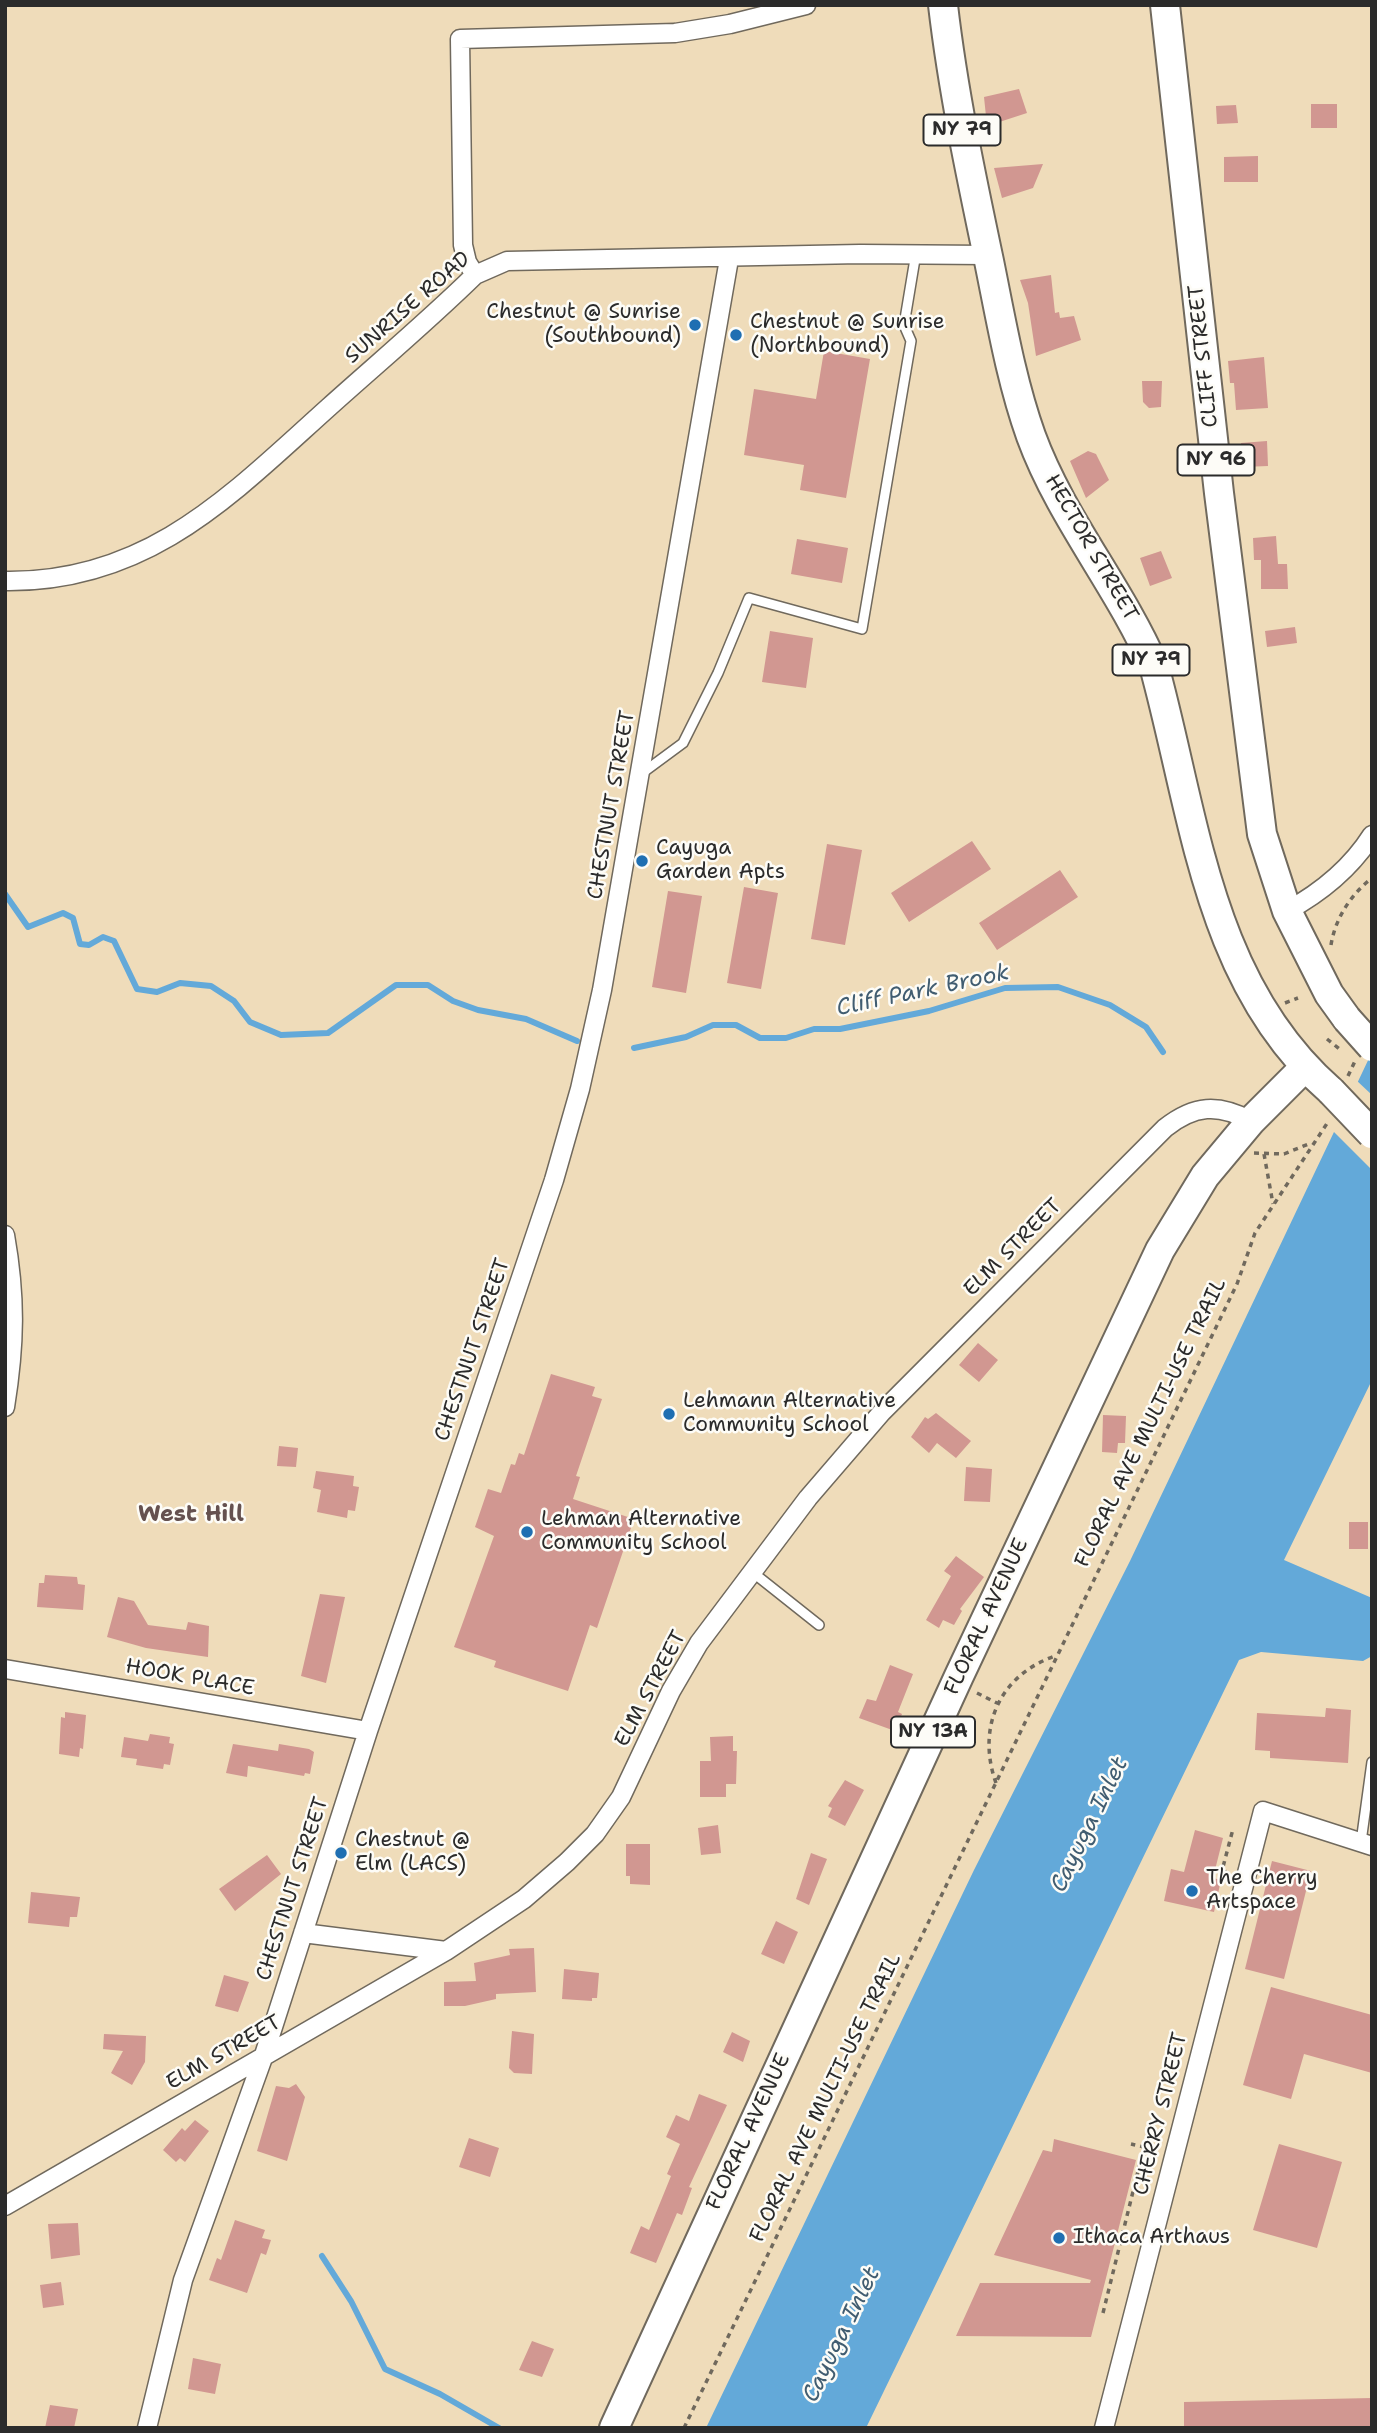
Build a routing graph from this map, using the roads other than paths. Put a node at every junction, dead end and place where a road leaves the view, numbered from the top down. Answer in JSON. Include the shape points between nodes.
{"nodes":[{"id":1,"x":806,"y":5,"type":"edge"},
{"id":2,"x":943,"y":5,"type":"edge"},
{"id":3,"x":1165,"y":5,"type":"edge"},
{"id":4,"x":916,"y":253,"type":"junction"},
{"id":5,"x":987,"y":254,"type":"junction"},
{"id":6,"x":729,"y":259,"type":"junction"},
{"id":7,"x":475,"y":275,"type":"junction"},
{"id":8,"x":5,"y":581,"type":"edge"},
{"id":9,"x":641,"y":774,"type":"junction"},
{"id":10,"x":1372,"y":835,"type":"edge"},
{"id":11,"x":1287,"y":911,"type":"junction"},
{"id":12,"x":1372,"y":1047,"type":"edge"},
{"id":13,"x":1304,"y":1068,"type":"junction"},
{"id":14,"x":1251,"y":1121,"type":"junction"},
{"id":15,"x":1372,"y":1134,"type":"edge"},
{"id":16,"x":5,"y":1235,"type":"edge"},
{"id":17,"x":5,"y":1407,"type":"edge"},
{"id":18,"x":751,"y":1571,"type":"junction"},
{"id":19,"x":819,"y":1625,"type":"dead end"},
{"id":20,"x":5,"y":1670,"type":"edge"},
{"id":21,"x":368,"y":1731,"type":"junction"},
{"id":22,"x":1372,"y":1762,"type":"edge"},
{"id":23,"x":1366,"y":1844,"type":"edge"},
{"id":24,"x":303,"y":1933,"type":"junction"},
{"id":25,"x":446,"y":1951,"type":"junction"},
{"id":26,"x":264,"y":2055,"type":"junction"},
{"id":27,"x":5,"y":2206,"type":"edge"},
{"id":28,"x":147,"y":2428,"type":"edge"},
{"id":29,"x":614,"y":2428,"type":"edge"},
{"id":30,"x":1104,"y":2428,"type":"edge"}],
"edges":[{"from":1,"to":7,"type":"street","via":[[687,32],[460,39],[463,245]]},
{"from":2,"to":5,"type":"main road","name":"HECTOR STREET","number":"NY 79","via":[[959,116]]},
{"from":3,"to":11,"type":"main road","name":"CLIFF STREET","number":"NY 96","via":[[1262,834]]},
{"from":4,"to":5,"type":"street","name":"SUNRISE ROAD"},
{"from":4,"to":6,"type":"street","name":"SUNRISE ROAD"},
{"from":4,"to":9,"type":"lane","via":[[904,325],[911,341],[862,629],[749,598],[683,743]]},
{"from":5,"to":13,"type":"main road","name":"HECTOR STREET","number":"NY 79","via":[[1012,371],[1032,438],[1154,666],[1205,879],[1229,947],[1263,1014]]},
{"from":6,"to":7,"type":"street","name":"SUNRISE ROAD","via":[[507,261]]},
{"from":6,"to":9,"type":"street","name":"CHESTNUT STREET"},
{"from":7,"to":8,"type":"street","name":"SUNRISE ROAD","via":[[243,484],[185,530],[113,563],[47,578]]},
{"from":9,"to":21,"type":"street","name":"CHESTNUT STREET","via":[[580,1089],[554,1180]]},
{"from":10,"to":11,"type":"street","via":[[1343,872]]},
{"from":11,"to":12,"type":"main road","number":"NY 96","bridge":true,"via":[[1329,995]]},
{"from":13,"to":14,"type":"main road","name":"FLORAL AVENUE","number":"NY 13A"},
{"from":13,"to":15,"type":"main road","number":"NY 79","bridge":true},
{"from":14,"to":18,"type":"street","name":"ELM STREET","via":[[1220,1107],[1199,1109],[1159,1133],[882,1412]]},
{"from":14,"to":29,"type":"main road","name":"FLORAL AVENUE","number":"NY 13A","via":[[1205,1177],[1160,1250],[955,1683]]},
{"from":16,"to":17,"type":"street","via":[[15,1314]]},
{"from":18,"to":19,"type":"lane"},
{"from":18,"to":25,"type":"street","name":"ELM STREET","via":[[683,1668],[606,1820],[537,1888]]},
{"from":20,"to":21,"type":"street","name":"HOOK PLACE"},
{"from":21,"to":24,"type":"street","name":"CHESTNUT STREET"},
{"from":22,"to":23,"type":"lane"},
{"from":23,"to":30,"type":"street","name":"CHERRY STREET","via":[[1262,1811]]},
{"from":24,"to":25,"type":"street"},
{"from":24,"to":26,"type":"street","name":"CHESTNUT STREET"},
{"from":25,"to":26,"type":"street","name":"ELM STREET"},
{"from":26,"to":27,"type":"street","name":"ELM STREET"},
{"from":26,"to":28,"type":"street","name":"CHESTNUT STREET","via":[[183,2280]]}]}
